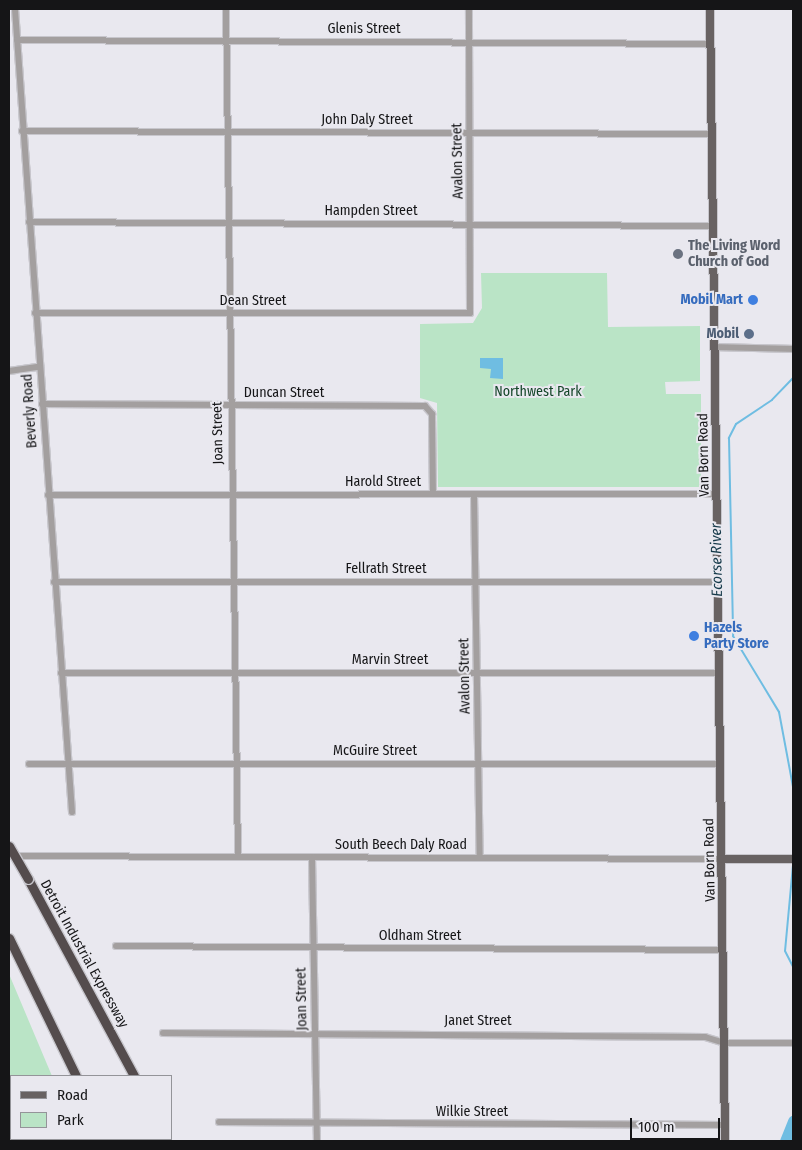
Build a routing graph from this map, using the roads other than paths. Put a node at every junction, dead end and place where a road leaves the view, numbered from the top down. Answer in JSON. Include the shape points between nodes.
{"nodes":[{"id":1,"x":15,"y":9,"type":"edge"},
{"id":2,"x":226,"y":9,"type":"edge"},
{"id":3,"x":469,"y":9,"type":"edge"},
{"id":4,"x":710,"y":9,"type":"edge"},
{"id":5,"x":17,"y":40,"type":"junction"},
{"id":6,"x":227,"y":41,"type":"junction"},
{"id":7,"x":469,"y":42,"type":"junction"},
{"id":8,"x":711,"y":44,"type":"junction"},
{"id":9,"x":22,"y":131,"type":"junction"},
{"id":10,"x":228,"y":132,"type":"junction"},
{"id":11,"x":470,"y":133,"type":"junction"},
{"id":12,"x":712,"y":134,"type":"junction"},
{"id":13,"x":29,"y":222,"type":"junction"},
{"id":14,"x":229,"y":224,"type":"junction"},
{"id":15,"x":472,"y":224,"type":"junction"},
{"id":16,"x":713,"y":226,"type":"junction"},
{"id":17,"x":35,"y":313,"type":"junction"},
{"id":18,"x":470,"y":313,"type":"joint"},
{"id":19,"x":230,"y":314,"type":"junction"},
{"id":20,"x":715,"y":348,"type":"junction"},
{"id":21,"x":793,"y":349,"type":"edge"},
{"id":22,"x":39,"y":367,"type":"junction"},
{"id":23,"x":9,"y":371,"type":"edge"},
{"id":24,"x":42,"y":404,"type":"junction"},
{"id":25,"x":230,"y":405,"type":"junction"},
{"id":26,"x":433,"y":494,"type":"junction"},
{"id":27,"x":474,"y":494,"type":"junction"},
{"id":28,"x":717,"y":494,"type":"junction"},
{"id":29,"x":48,"y":495,"type":"junction"},
{"id":30,"x":232,"y":495,"type":"junction"},
{"id":31,"x":475,"y":581,"type":"junction"},
{"id":32,"x":54,"y":582,"type":"junction"},
{"id":33,"x":233,"y":582,"type":"junction"},
{"id":34,"x":718,"y":582,"type":"junction"},
{"id":35,"x":477,"y":672,"type":"junction"},
{"id":36,"x":61,"y":673,"type":"junction"},
{"id":37,"x":235,"y":673,"type":"junction"},
{"id":38,"x":720,"y":673,"type":"junction"},
{"id":39,"x":479,"y":763,"type":"junction"},
{"id":40,"x":29,"y":764,"type":"dead end"},
{"id":41,"x":236,"y":764,"type":"junction"},
{"id":42,"x":721,"y":764,"type":"junction"},
{"id":43,"x":67,"y":765,"type":"junction"},
{"id":44,"x":72,"y":812,"type":"dead end"},
{"id":45,"x":9,"y":846,"type":"edge"},
{"id":46,"x":9,"y":856,"type":"edge"},
{"id":47,"x":238,"y":857,"type":"junction"},
{"id":48,"x":312,"y":857,"type":"junction"},
{"id":49,"x":480,"y":858,"type":"junction"},
{"id":50,"x":722,"y":859,"type":"junction"},
{"id":51,"x":790,"y":859,"type":"edge"},
{"id":52,"x":9,"y":938,"type":"edge"},
{"id":53,"x":116,"y":946,"type":"dead end"},
{"id":54,"x":313,"y":948,"type":"junction"},
{"id":55,"x":723,"y":950,"type":"junction"},
{"id":56,"x":163,"y":1033,"type":"dead end"},
{"id":57,"x":315,"y":1033,"type":"junction"},
{"id":58,"x":725,"y":1043,"type":"junction"},
{"id":59,"x":791,"y":1043,"type":"dead end"},
{"id":60,"x":76,"y":1075,"type":"edge"},
{"id":61,"x":133,"y":1075,"type":"edge"},
{"id":62,"x":218,"y":1122,"type":"dead end"},
{"id":63,"x":316,"y":1123,"type":"junction"},
{"id":64,"x":725,"y":1125,"type":"junction"},
{"id":65,"x":317,"y":1141,"type":"edge"},
{"id":66,"x":725,"y":1141,"type":"edge"}],
"edges":[{"from":1,"to":5,"type":"street","name":"Beverly Road"},
{"from":2,"to":6,"type":"street","name":"Joan Street"},
{"from":3,"to":7,"type":"street","name":"Avalon Street"},
{"from":4,"to":8,"type":"main road","name":"Van Born Road"},
{"from":5,"to":6,"type":"street","name":"Glenis Street"},
{"from":5,"to":9,"type":"street","name":"Beverly Road"},
{"from":6,"to":7,"type":"street","name":"Glenis Street"},
{"from":6,"to":10,"type":"street","name":"Joan Street"},
{"from":7,"to":8,"type":"street","name":"Glenis Street"},
{"from":7,"to":11,"type":"street","name":"Avalon Street"},
{"from":8,"to":12,"type":"main road","name":"Van Born Road"},
{"from":9,"to":10,"type":"street","name":"John Daly Street"},
{"from":9,"to":13,"type":"street","name":"Beverly Road"},
{"from":10,"to":11,"type":"street","name":"John Daly Street"},
{"from":10,"to":14,"type":"street","name":"Joan Street"},
{"from":11,"to":12,"type":"street","name":"John Daly Street"},
{"from":11,"to":15,"type":"street","name":"Avalon Street"},
{"from":12,"to":16,"type":"main road","name":"Van Born Road"},
{"from":13,"to":14,"type":"street","name":"Hampden Street"},
{"from":13,"to":17,"type":"street","name":"Beverly Road"},
{"from":14,"to":15,"type":"street","name":"Hampden Street"},
{"from":14,"to":19,"type":"street","name":"Joan Street"},
{"from":15,"to":16,"type":"street","name":"Hampden Street"},
{"from":15,"to":18,"type":"street","name":"Avalon Street"},
{"from":16,"to":20,"type":"main road","name":"Van Born Road"},
{"from":17,"to":19,"type":"street","name":"Dean Street"},
{"from":17,"to":22,"type":"street","name":"Beverly Road"},
{"from":18,"to":19,"type":"street","name":"Dean Street"},
{"from":19,"to":25,"type":"street","name":"Joan Street"},
{"from":20,"to":21,"type":"street"},
{"from":20,"to":28,"type":"main road","name":"Van Born Road"},
{"from":22,"to":23,"type":"street"},
{"from":22,"to":24,"type":"street","name":"Beverly Road"},
{"from":24,"to":25,"type":"street","name":"Duncan Street"},
{"from":24,"to":29,"type":"street","name":"Beverly Road"},
{"from":25,"to":26,"type":"street","name":"Duncan Street","via":[[424,406],[432,414]]},
{"from":25,"to":30,"type":"street","name":"Joan Street"},
{"from":26,"to":27,"type":"street","name":"Harold Street"},
{"from":26,"to":30,"type":"street","name":"Harold Street"},
{"from":27,"to":28,"type":"street","name":"Harold Street"},
{"from":27,"to":31,"type":"street","name":"Avalon Street"},
{"from":28,"to":34,"type":"main road","name":"Van Born Road"},
{"from":29,"to":30,"type":"street","name":"Harold Street"},
{"from":29,"to":32,"type":"street","name":"Beverly Road"},
{"from":30,"to":33,"type":"street","name":"Joan Street"},
{"from":31,"to":33,"type":"street","name":"Fellrath Street"},
{"from":31,"to":34,"type":"street","name":"Fellrath Street"},
{"from":31,"to":35,"type":"street","name":"Avalon Street"},
{"from":32,"to":33,"type":"street","name":"Fellrath Street"},
{"from":32,"to":36,"type":"street","name":"Beverly Road"},
{"from":33,"to":37,"type":"street","name":"Joan Street"},
{"from":34,"to":38,"type":"main road","name":"Van Born Road"},
{"from":35,"to":37,"type":"street","name":"Marvin Street"},
{"from":35,"to":38,"type":"street","name":"Marvin Street"},
{"from":35,"to":39,"type":"street","name":"Avalon Street"},
{"from":36,"to":37,"type":"street","name":"Marvin Street"},
{"from":36,"to":43,"type":"street","name":"Beverly Road"},
{"from":37,"to":41,"type":"street","name":"Joan Street"},
{"from":38,"to":42,"type":"main road","name":"Van Born Road"},
{"from":39,"to":41,"type":"street","name":"McGuire Street"},
{"from":39,"to":42,"type":"street","name":"McGuire Street"},
{"from":39,"to":49,"type":"street","name":"Avalon Street"},
{"from":40,"to":43,"type":"street","name":"McGuire Street"},
{"from":41,"to":43,"type":"street","name":"McGuire Street"},
{"from":41,"to":47,"type":"street","name":"Joan Street"},
{"from":42,"to":50,"type":"main road","name":"Van Born Road"},
{"from":43,"to":44,"type":"street","name":"Beverly Road"},
{"from":45,"to":61,"type":"highway","name":"Detroit Industrial Expressway","bridge":true},
{"from":46,"to":47,"type":"street","name":"South Beech Daly Road"},
{"from":47,"to":48,"type":"street","name":"South Beech Daly Road"},
{"from":48,"to":49,"type":"street","name":"South Beech Daly Road"},
{"from":48,"to":54,"type":"street","name":"Joan Street"},
{"from":49,"to":50,"type":"street","name":"South Beech Daly Road"},
{"from":50,"to":51,"type":"main road","name":"South Beech Daly Road"},
{"from":50,"to":55,"type":"main road","name":"Van Born Road"},
{"from":52,"to":60,"type":"highway"},
{"from":53,"to":54,"type":"street","name":"Oldham Street"},
{"from":54,"to":55,"type":"street","name":"Oldham Street"},
{"from":54,"to":57,"type":"street","name":"Joan Street"},
{"from":55,"to":58,"type":"main road","name":"Van Born Road"},
{"from":56,"to":57,"type":"street","name":"Janet Street"},
{"from":57,"to":58,"type":"street","name":"Janet Street","via":[[705,1037]]},
{"from":57,"to":63,"type":"street","name":"Joan Street"},
{"from":58,"to":59,"type":"street","name":"Janet Street"},
{"from":58,"to":64,"type":"main road","name":"Van Born Road"},
{"from":62,"to":63,"type":"street","name":"Wilkie Street"},
{"from":63,"to":64,"type":"street","name":"Wilkie Street"},
{"from":63,"to":65,"type":"street","name":"Joan Street"},
{"from":64,"to":66,"type":"main road","name":"Van Born Road"}]}
